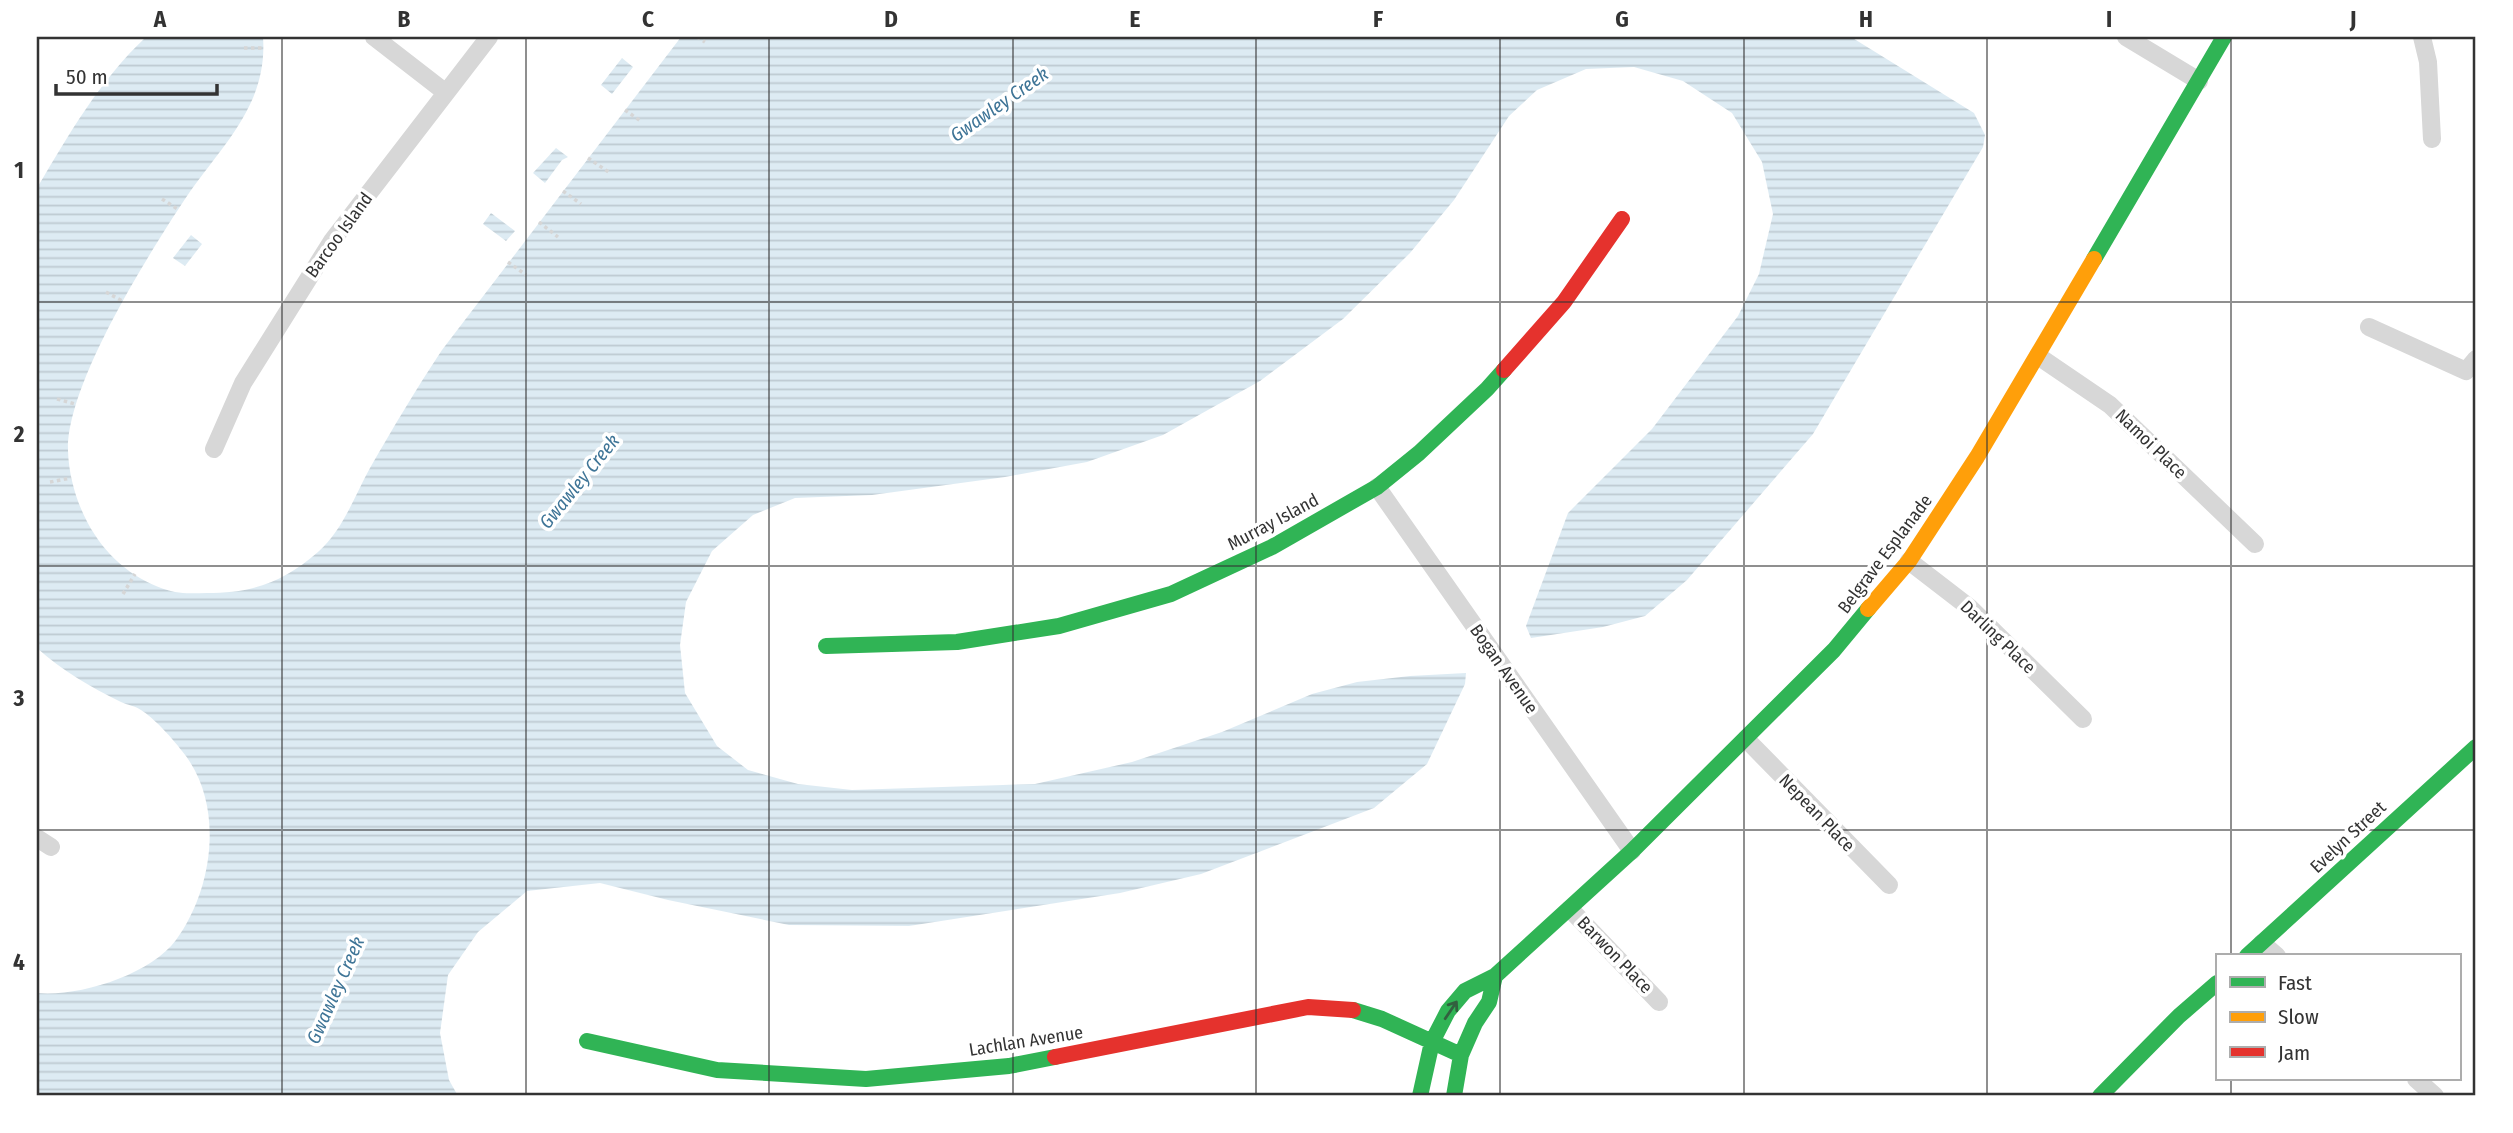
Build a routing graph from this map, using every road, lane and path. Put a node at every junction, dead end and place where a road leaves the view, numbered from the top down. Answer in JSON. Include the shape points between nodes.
{"nodes":[{"id":1,"x":374,"y":37,"type":"edge"},
{"id":2,"x":488,"y":37,"type":"edge"},
{"id":3,"x":697,"y":37,"type":"edge"},
{"id":4,"x":2126,"y":37,"type":"edge"},
{"id":5,"x":2224,"y":37,"type":"edge"},
{"id":6,"x":2422,"y":37,"type":"edge"},
{"id":7,"x":705,"y":42,"type":"dead end"},
{"id":8,"x":244,"y":48,"type":"dead end"},
{"id":9,"x":264,"y":48,"type":"dead end"},
{"id":10,"x":2199,"y":81,"type":"junction"},
{"id":11,"x":445,"y":92,"type":"junction"},
{"id":12,"x":625,"y":110,"type":"dead end"},
{"id":13,"x":642,"y":122,"type":"dead end"},
{"id":14,"x":2432,"y":138,"type":"dead end"},
{"id":15,"x":588,"y":158,"type":"dead end"},
{"id":16,"x":610,"y":173,"type":"dead end"},
{"id":17,"x":563,"y":191,"type":"dead end"},
{"id":18,"x":162,"y":199,"type":"dead end"},
{"id":19,"x":581,"y":204,"type":"dead end"},
{"id":20,"x":179,"y":210,"type":"dead end"},
{"id":21,"x":1622,"y":219,"type":"dead end"},
{"id":22,"x":539,"y":222,"type":"dead end"},
{"id":23,"x":558,"y":237,"type":"dead end"},
{"id":24,"x":508,"y":262,"type":"dead end"},
{"id":25,"x":526,"y":275,"type":"dead end"},
{"id":26,"x":106,"y":292,"type":"dead end"},
{"id":27,"x":124,"y":302,"type":"dead end"},
{"id":28,"x":2369,"y":327,"type":"dead end"},
{"id":29,"x":2038,"y":356,"type":"junction"},
{"id":30,"x":2476,"y":359,"type":"edge"},
{"id":31,"x":57,"y":399,"type":"dead end"},
{"id":32,"x":75,"y":404,"type":"dead end"},
{"id":33,"x":214,"y":449,"type":"dead end"},
{"id":34,"x":71,"y":478,"type":"dead end"},
{"id":35,"x":50,"y":482,"type":"dead end"},
{"id":36,"x":1377,"y":487,"type":"junction"},
{"id":37,"x":2255,"y":544,"type":"dead end"},
{"id":38,"x":1909,"y":561,"type":"junction"},
{"id":39,"x":135,"y":574,"type":"dead end"},
{"id":40,"x":123,"y":594,"type":"dead end"},
{"id":41,"x":826,"y":646,"type":"dead end"},
{"id":42,"x":2083,"y":719,"type":"dead end"},
{"id":43,"x":1746,"y":739,"type":"junction"},
{"id":44,"x":2476,"y":747,"type":"edge"},
{"id":45,"x":1632,"y":851,"type":"junction"},
{"id":46,"x":1889,"y":885,"type":"dead end"},
{"id":47,"x":1570,"y":909,"type":"junction"},
{"id":48,"x":2262,"y":943,"type":"junction"},
{"id":49,"x":2249,"y":954,"type":"edge"},
{"id":50,"x":2275,"y":954,"type":"edge"},
{"id":51,"x":1495,"y":976,"type":"junction"},
{"id":52,"x":2216,"y":983,"type":"edge"},
{"id":53,"x":1659,"y":1002,"type":"dead end"},
{"id":54,"x":587,"y":1041,"type":"dead end"},
{"id":55,"x":1432,"y":1042,"type":"junction"},
{"id":56,"x":1461,"y":1055,"type":"junction"},
{"id":57,"x":2417,"y":1080,"type":"edge"},
{"id":58,"x":1420,"y":1096,"type":"edge"},
{"id":59,"x":1454,"y":1096,"type":"edge"},
{"id":60,"x":2100,"y":1096,"type":"edge"},
{"id":61,"x":2435,"y":1096,"type":"edge"}],
"edges":[{"from":1,"to":11,"type":"street"},
{"from":2,"to":11,"type":"street","name":"Barcoo Island"},
{"from":3,"to":7,"type":"path"},
{"from":4,"to":10,"type":"street"},
{"from":5,"to":10,"type":"street","name":"Belgrave Esplanade"},
{"from":6,"to":14,"type":"street","via":[[2428,62]]},
{"from":8,"to":9,"type":"path"},
{"from":10,"to":29,"type":"street","name":"Belgrave Esplanade"},
{"from":11,"to":33,"type":"street","name":"Barcoo Island","via":[[332,241],[243,383]]},
{"from":12,"to":13,"type":"path"},
{"from":15,"to":16,"type":"path"},
{"from":17,"to":19,"type":"path"},
{"from":18,"to":20,"type":"path"},
{"from":21,"to":36,"type":"street","name":"Murray Island","via":[[1564,302],[1487,389]]},
{"from":22,"to":23,"type":"path"},
{"from":24,"to":25,"type":"path"},
{"from":26,"to":27,"type":"path"},
{"from":28,"to":30,"type":"street","via":[[2466,371]]},
{"from":29,"to":37,"type":"street","name":"Namoi Place","via":[[2110,405]]},
{"from":29,"to":38,"type":"street","name":"Belgrave Esplanade"},
{"from":31,"to":32,"type":"path"},
{"from":34,"to":35,"type":"path"},
{"from":36,"to":41,"type":"street","name":"Murray Island","via":[[1272,547],[1171,594],[1059,626],[957,642]]},
{"from":36,"to":45,"type":"street","name":"Bogan Avenue"},
{"from":38,"to":42,"type":"street","name":"Darling Place","via":[[1970,608]]},
{"from":38,"to":43,"type":"street","name":"Belgrave Esplanade","via":[[1834,650]]},
{"from":39,"to":40,"type":"path"},
{"from":43,"to":45,"type":"street","name":"Belgrave Esplanade"},
{"from":43,"to":46,"type":"street","name":"Nepean Place"},
{"from":44,"to":48,"type":"street","name":"Evelyn Street"},
{"from":45,"to":47,"type":"street","name":"Belgrave Esplanade"},
{"from":47,"to":51,"type":"street","name":"Belgrave Esplanade"},
{"from":47,"to":53,"type":"street","name":"Barwon Place"},
{"from":48,"to":49,"type":"street","name":"Evelyn Street"},
{"from":48,"to":50,"type":"street"},
{"from":55,"to":51,"type":"street","name":"Belgrave Esplanade","one_way":true,"via":[[1465,991]]},
{"from":51,"to":56,"type":"street","via":[[1489,1002]]},
{"from":52,"to":60,"type":"street"},
{"from":54,"to":55,"type":"street","name":"Lachlan Avenue","via":[[717,1070],[866,1079],[1009,1066],[1308,1007],[1349,1009]]},
{"from":55,"to":56,"type":"street","name":"Lachlan Avenue"},
{"from":55,"to":58,"type":"street","name":"Belgrave Esplanade"},
{"from":56,"to":59,"type":"street"},
{"from":57,"to":61,"type":"street"}]}
